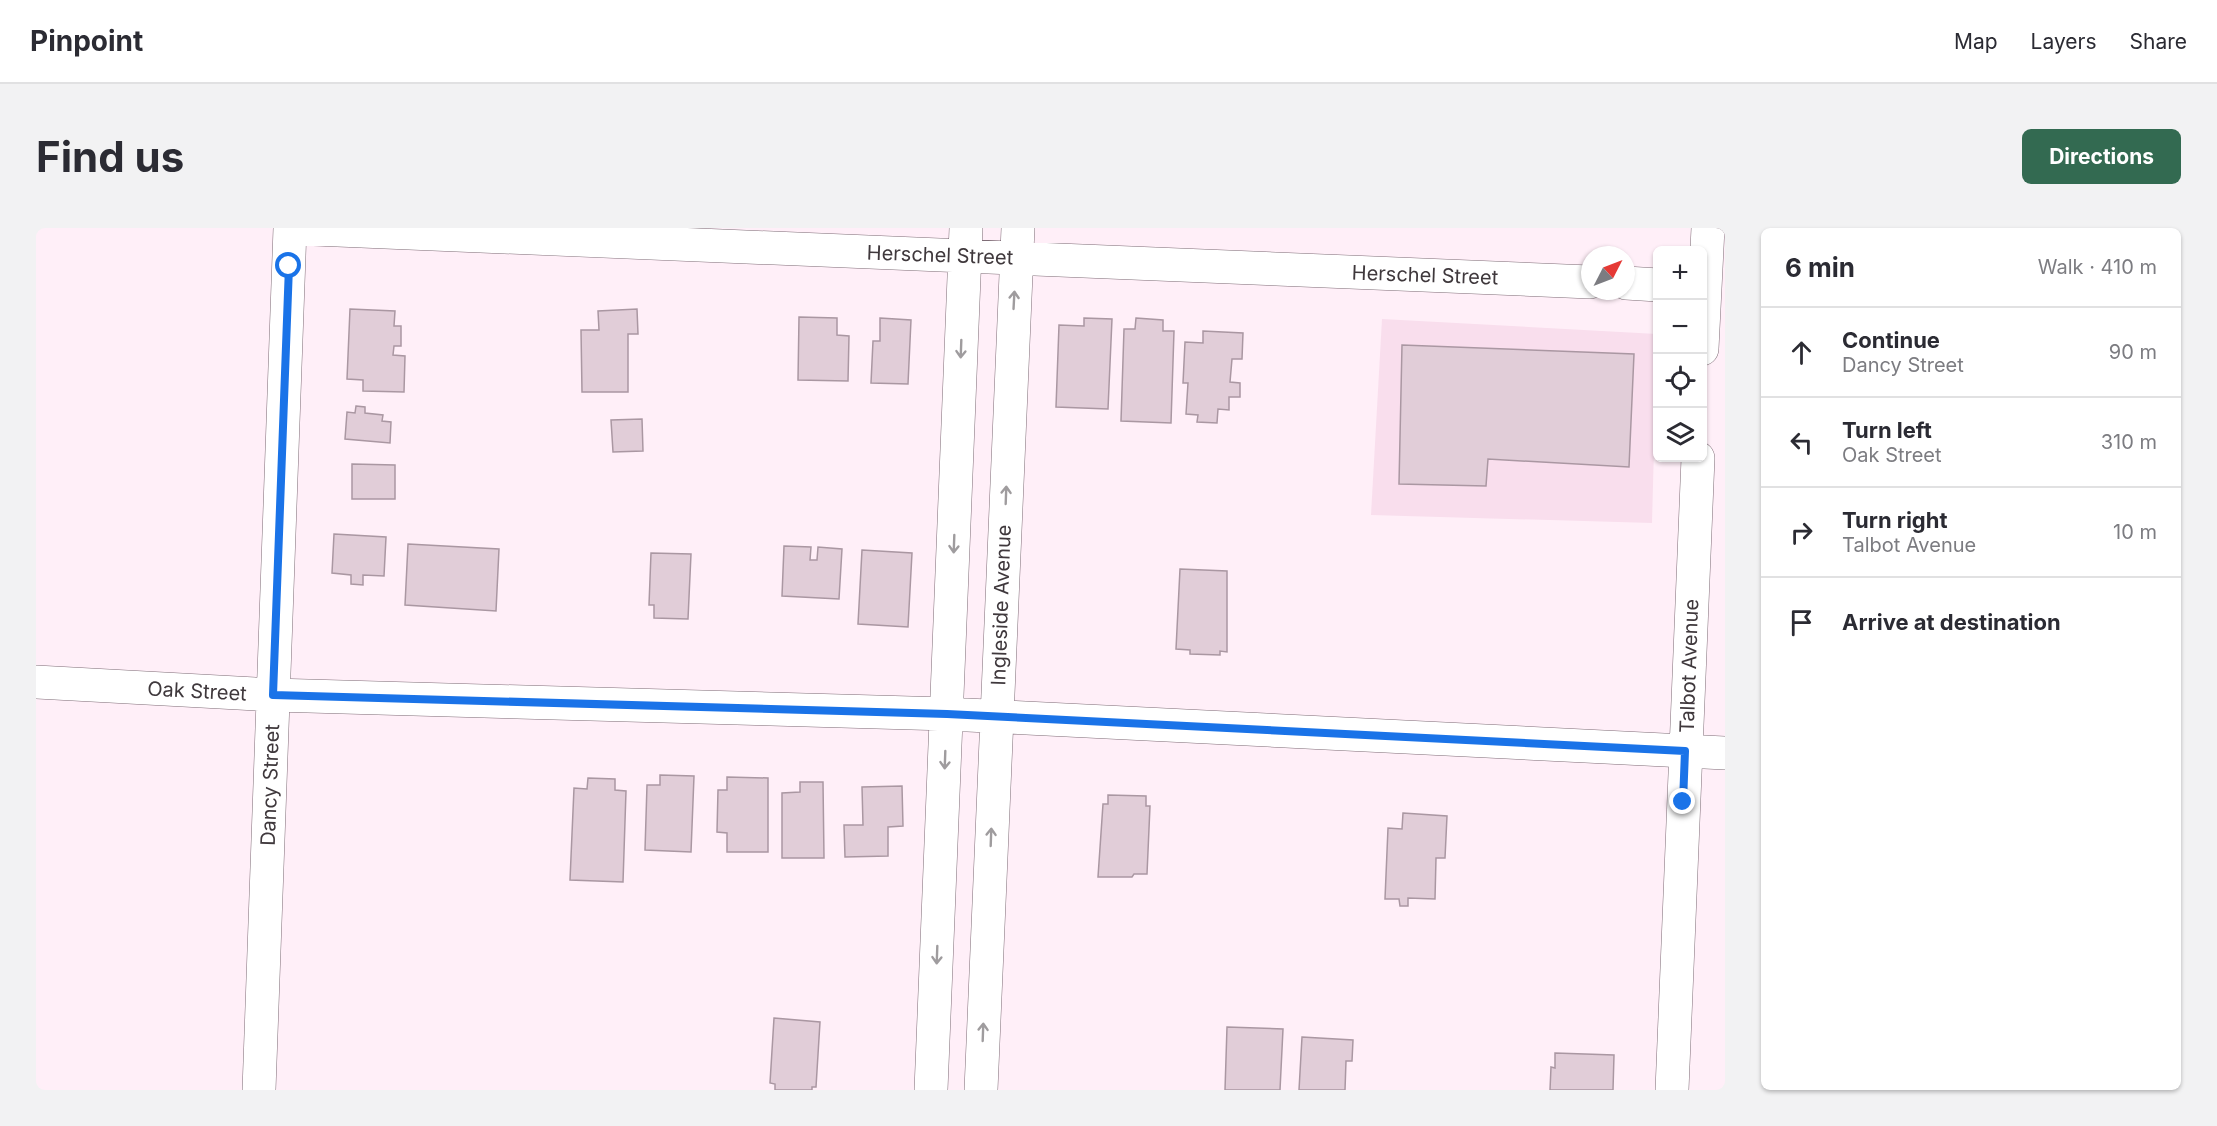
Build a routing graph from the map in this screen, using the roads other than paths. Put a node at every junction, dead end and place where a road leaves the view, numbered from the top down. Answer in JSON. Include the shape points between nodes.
{"nodes":[{"id":1,"x":290,"y":228,"type":"edge"},
{"id":2,"x":1708,"y":228,"type":"edge"},
{"id":3,"x":966,"y":242,"type":"edge"},
{"id":4,"x":1017,"y":243,"type":"edge"},
{"id":5,"x":1581,"y":281,"type":"edge"},
{"id":6,"x":1635,"y":284,"type":"edge"},
{"id":7,"x":1653,"y":285,"type":"edge"},
{"id":8,"x":1711,"y":287,"type":"edge"},
{"id":9,"x":1707,"y":315,"type":"edge"},
{"id":10,"x":1698,"y":462,"type":"edge"},
{"id":11,"x":36,"y":682,"type":"edge"},
{"id":12,"x":273,"y":695,"type":"junction"},
{"id":13,"x":947,"y":714,"type":"junction"},
{"id":14,"x":996,"y":716,"type":"junction"},
{"id":15,"x":1685,"y":751,"type":"junction"},
{"id":16,"x":1725,"y":753,"type":"edge"},
{"id":17,"x":259,"y":1090,"type":"edge"},
{"id":18,"x":931,"y":1090,"type":"edge"},
{"id":19,"x":981,"y":1090,"type":"edge"},
{"id":20,"x":1672,"y":1090,"type":"edge"}],
"edges":[{"from":1,"to":3,"type":"street","name":"Herschel Street"},
{"from":1,"to":12,"type":"street","name":"Dancy Street"},
{"from":2,"to":8,"type":"street"},
{"from":3,"to":4,"type":"street","name":"Herschel Street"},
{"from":3,"to":13,"type":"street","one_way":true},
{"from":4,"to":5,"type":"street","name":"Herschel Street"},
{"from":14,"to":4,"type":"street","name":"Ingleside Avenue","one_way":true},
{"from":6,"to":7,"type":"street"},
{"from":8,"to":9,"type":"street"},
{"from":10,"to":15,"type":"street","name":"Talbot Avenue"},
{"from":11,"to":12,"type":"street","name":"Oak Street"},
{"from":12,"to":13,"type":"street","name":"Oak Street"},
{"from":12,"to":17,"type":"street","name":"Dancy Street"},
{"from":13,"to":14,"type":"street","name":"Oak Street"},
{"from":13,"to":18,"type":"street","one_way":true},
{"from":14,"to":15,"type":"street","name":"Oak Street"},
{"from":19,"to":14,"type":"street","name":"Ingleside Avenue","one_way":true},
{"from":15,"to":16,"type":"street","name":"Oak Street"},
{"from":15,"to":20,"type":"street","name":"Talbot Avenue"}]}
